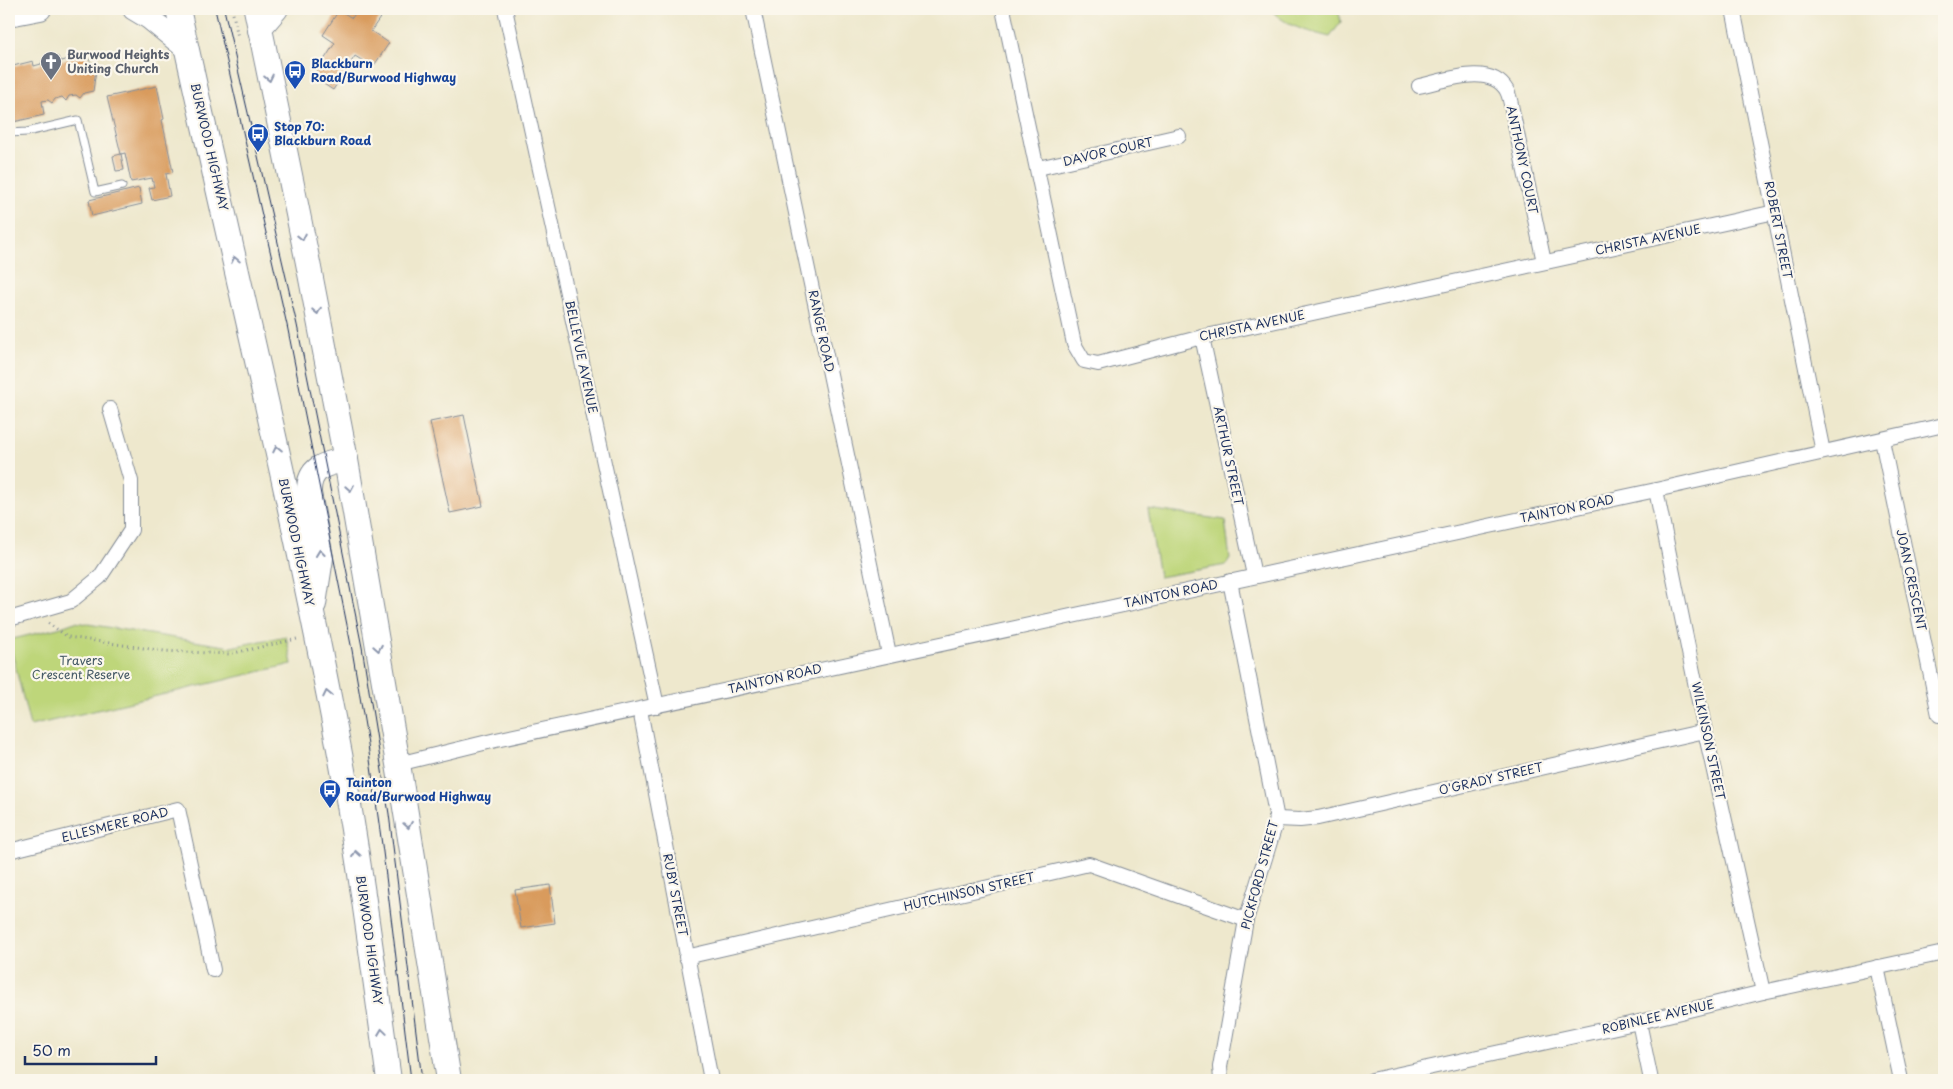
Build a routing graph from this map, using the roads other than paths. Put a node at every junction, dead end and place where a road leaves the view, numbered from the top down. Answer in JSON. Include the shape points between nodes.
{"nodes":[{"id":1,"x":40,"y":9,"type":"edge"},
{"id":2,"x":134,"y":9,"type":"edge"},
{"id":3,"x":178,"y":9,"type":"edge"},
{"id":4,"x":276,"y":9,"type":"edge"},
{"id":5,"x":505,"y":9,"type":"edge"},
{"id":6,"x":753,"y":9,"type":"edge"},
{"id":7,"x":1003,"y":9,"type":"edge"},
{"id":8,"x":1733,"y":9,"type":"edge"},
{"id":9,"x":9,"y":14,"type":"edge"},
{"id":10,"x":251,"y":25,"type":"edge"},
{"id":11,"x":187,"y":49,"type":"junction"},
{"id":12,"x":1420,"y":86,"type":"dead end"},
{"id":13,"x":9,"y":133,"type":"edge"},
{"id":14,"x":1179,"y":136,"type":"dead end"},
{"id":15,"x":1038,"y":168,"type":"junction"},
{"id":16,"x":122,"y":186,"type":"dead end"},
{"id":17,"x":1775,"y":212,"type":"junction"},
{"id":18,"x":1544,"y":262,"type":"junction"},
{"id":19,"x":1202,"y":337,"type":"junction"},
{"id":20,"x":110,"y":409,"type":"dead end"},
{"id":21,"x":1944,"y":425,"type":"edge"},
{"id":22,"x":1882,"y":440,"type":"junction"},
{"id":23,"x":1823,"y":452,"type":"junction"},
{"id":24,"x":346,"y":460,"type":"junction"},
{"id":25,"x":1656,"y":490,"type":"junction"},
{"id":26,"x":1254,"y":575,"type":"junction"},
{"id":27,"x":1230,"y":581,"type":"junction"},
{"id":28,"x":312,"y":618,"type":"junction"},
{"id":29,"x":9,"y":620,"type":"edge"},
{"id":30,"x":889,"y":654,"type":"junction"},
{"id":31,"x":656,"y":706,"type":"junction"},
{"id":32,"x":640,"y":710,"type":"junction"},
{"id":33,"x":1944,"y":714,"type":"edge"},
{"id":34,"x":1705,"y":731,"type":"junction"},
{"id":35,"x":398,"y":764,"type":"junction"},
{"id":36,"x":1277,"y":819,"type":"junction"},
{"id":37,"x":9,"y":850,"type":"edge"},
{"id":38,"x":1246,"y":920,"type":"junction"},
{"id":39,"x":1944,"y":953,"type":"edge"},
{"id":40,"x":686,"y":957,"type":"junction"},
{"id":41,"x":1878,"y":967,"type":"junction"},
{"id":42,"x":213,"y":970,"type":"dead end"},
{"id":43,"x":1763,"y":992,"type":"junction"},
{"id":44,"x":1639,"y":1022,"type":"junction"},
{"id":45,"x":1411,"y":1076,"type":"edge"},
{"id":46,"x":389,"y":1080,"type":"edge"},
{"id":47,"x":449,"y":1080,"type":"edge"},
{"id":48,"x":711,"y":1080,"type":"edge"},
{"id":49,"x":1221,"y":1080,"type":"edge"},
{"id":50,"x":1372,"y":1080,"type":"edge"},
{"id":51,"x":1651,"y":1080,"type":"edge"},
{"id":52,"x":1901,"y":1080,"type":"edge"}],
"edges":[{"from":1,"to":9,"type":"main road"},
{"from":2,"to":11,"type":"main road"},
{"from":3,"to":11,"type":"highway","name":"BURWOOD HIGHWAY"},
{"from":4,"to":10,"type":"main road"},
{"from":5,"to":31,"type":"street","name":"BELLEVUE AVENUE"},
{"from":6,"to":30,"type":"street","name":"RANGE ROAD"},
{"from":7,"to":15,"type":"street","name":"CHRISTA AVENUE"},
{"from":8,"to":17,"type":"street","name":"ROBERT STREET"},
{"from":10,"to":24,"type":"highway","one_way":true,"via":[[308,263]]},
{"from":28,"to":11,"type":"highway","name":"BURWOOD HIGHWAY","one_way":true},
{"from":12,"to":18,"type":"street","name":"ANTHONY COURT","via":[[1471,75],[1496,80],[1507,91]]},
{"from":13,"to":16,"type":"lane","via":[[28,132],[78,120],[96,192]]},
{"from":14,"to":15,"type":"street","name":"DAVOR COURT"},
{"from":15,"to":19,"type":"street","name":"CHRISTA AVENUE","via":[[1074,344],[1084,361],[1098,364]]},
{"from":17,"to":18,"type":"street","name":"CHRISTA AVENUE"},
{"from":17,"to":23,"type":"street","name":"ROBERT STREET"},
{"from":18,"to":19,"type":"street","name":"CHRISTA AVENUE"},
{"from":19,"to":26,"type":"street","name":"ARTHUR STREET"},
{"from":20,"to":29,"type":"street","via":[[131,481],[131,530],[100,576],[72,601]]},
{"from":21,"to":22,"type":"street","name":"TAINTON ROAD"},
{"from":22,"to":23,"type":"street","name":"TAINTON ROAD"},
{"from":22,"to":33,"type":"street","name":"JOAN CRESCENT","via":[[1939,716]]},
{"from":23,"to":25,"type":"street","name":"TAINTON ROAD"},
{"from":28,"to":24,"type":"highway","one_way":true,"via":[[321,558],[309,493],[310,482],[322,466]]},
{"from":24,"to":35,"type":"highway","one_way":true},
{"from":25,"to":26,"type":"street","name":"TAINTON ROAD"},
{"from":25,"to":34,"type":"street","name":"WILKINSON STREET"},
{"from":26,"to":27,"type":"street","name":"TAINTON ROAD"},
{"from":27,"to":30,"type":"street","name":"TAINTON ROAD"},
{"from":27,"to":36,"type":"street","name":"PICKFORD STREET"},
{"from":46,"to":28,"type":"highway","name":"BURWOOD HIGHWAY","one_way":true,"via":[[350,812]]},
{"from":30,"to":31,"type":"street","name":"TAINTON ROAD"},
{"from":31,"to":32,"type":"street","name":"TAINTON ROAD"},
{"from":32,"to":35,"type":"street","name":"TAINTON ROAD"},
{"from":32,"to":40,"type":"street","name":"RUBY STREET"},
{"from":34,"to":36,"type":"street","name":"O'GRADY STREET","via":[[1318,818]]},
{"from":34,"to":43,"type":"street","name":"WILKINSON STREET"},
{"from":35,"to":47,"type":"highway","one_way":true},
{"from":36,"to":38,"type":"street","name":"PICKFORD STREET"},
{"from":37,"to":42,"type":"street","name":"ELLESMERE ROAD","via":[[178,809]]},
{"from":38,"to":40,"type":"street","name":"HUTCHINSON STREET","via":[[1089,864]]},
{"from":38,"to":49,"type":"street","name":"PICKFORD STREET","via":[[1220,1067]]},
{"from":39,"to":41,"type":"street","name":"ROBINLEE AVENUE"},
{"from":40,"to":48,"type":"street","name":"RUBY STREET"},
{"from":41,"to":43,"type":"street","name":"ROBINLEE AVENUE"},
{"from":41,"to":52,"type":"street"},
{"from":43,"to":44,"type":"street","name":"ROBINLEE AVENUE"},
{"from":44,"to":45,"type":"street","name":"ROBINLEE AVENUE"},
{"from":44,"to":51,"type":"street"},
{"from":45,"to":50,"type":"street","name":"ROBINLEE AVENUE"}]}
